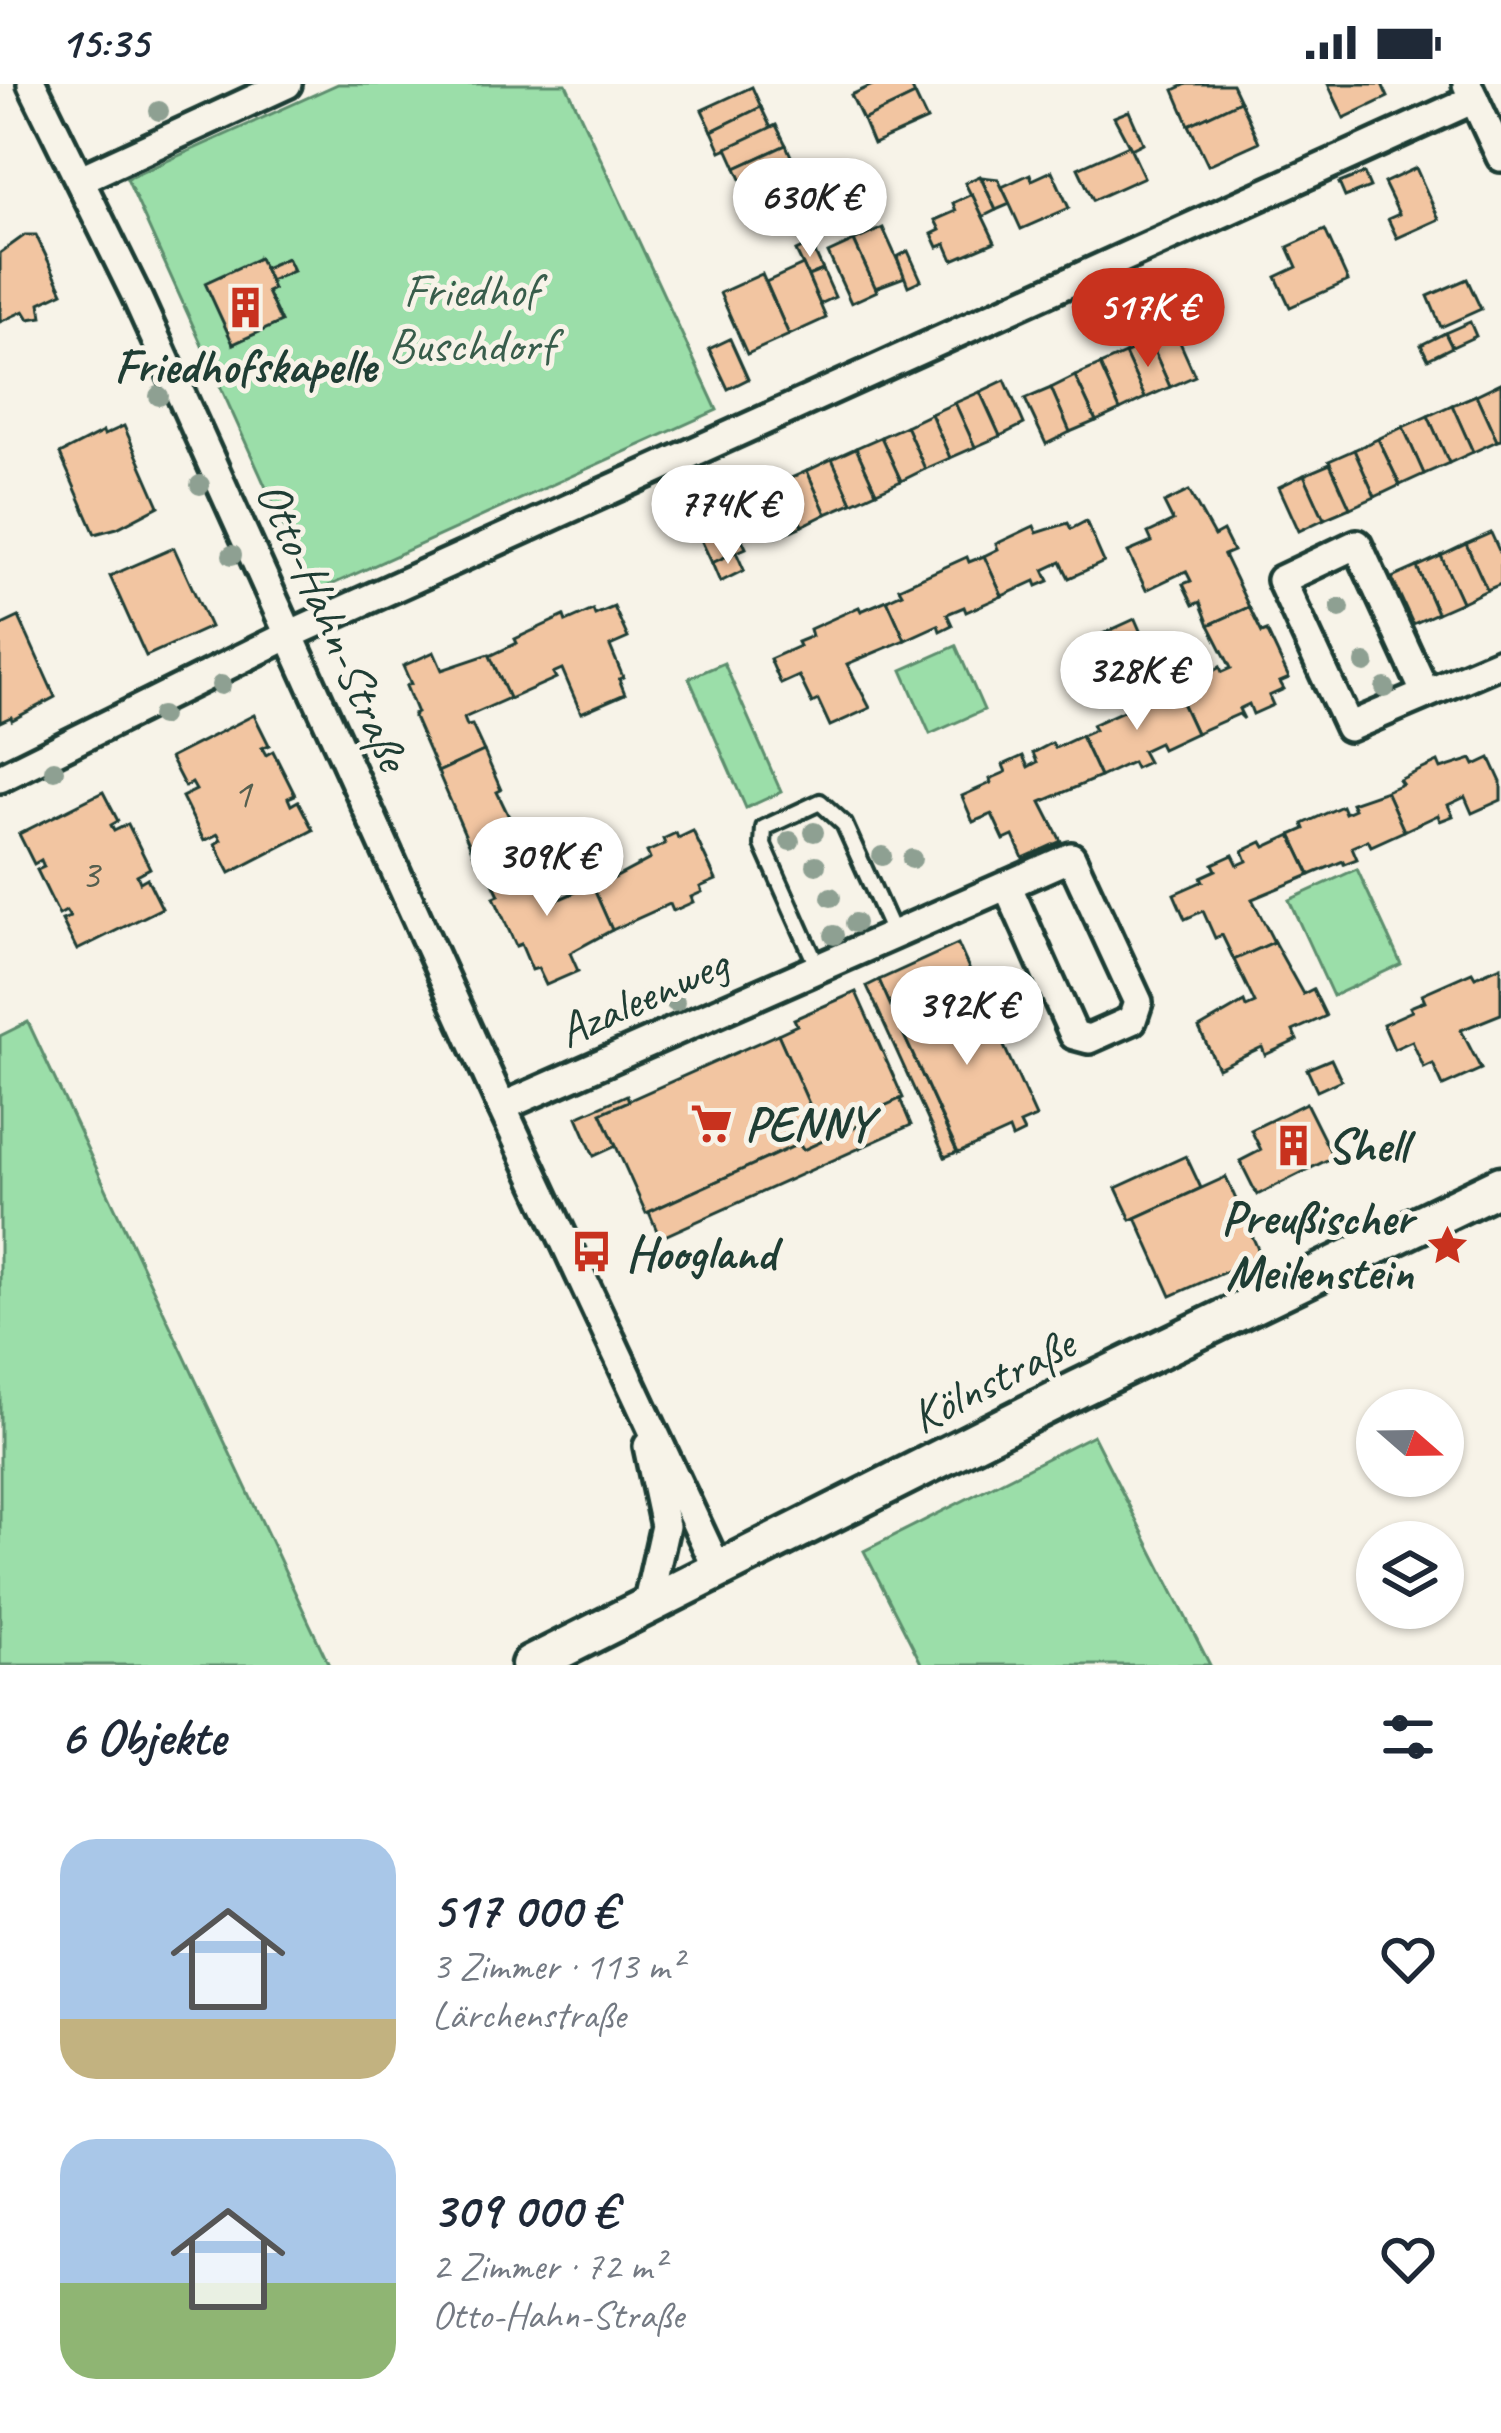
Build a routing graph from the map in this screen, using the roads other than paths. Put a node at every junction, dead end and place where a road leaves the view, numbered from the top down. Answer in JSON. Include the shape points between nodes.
{"nodes":[{"id":1,"x":32,"y":84,"type":"edge"},
{"id":2,"x":287,"y":84,"type":"edge"},
{"id":3,"x":1470,"y":92,"type":"edge"},
{"id":4,"x":1501,"y":157,"type":"edge"},
{"id":5,"x":81,"y":179,"type":"junction"},
{"id":6,"x":290,"y":635,"type":"junction"},
{"id":7,"x":1501,"y":662,"type":"edge"},
{"id":8,"x":1426,"y":694,"type":"junction"},
{"id":9,"x":0,"y":778,"type":"edge"},
{"id":10,"x":1007,"y":885,"type":"junction"},
{"id":11,"x":894,"y":935,"type":"junction"},
{"id":12,"x":818,"y":968,"type":"junction"},
{"id":13,"x":502,"y":1107,"type":"junction"},
{"id":14,"x":1501,"y":1185,"type":"edge"},
{"id":15,"x":639,"y":1401,"type":"junction"},
{"id":16,"x":719,"y":1572,"type":"junction"},
{"id":17,"x":647,"y":1606,"type":"junction"},
{"id":18,"x":530,"y":1665,"type":"edge"}],
"edges":[{"from":1,"to":5,"type":"street","name":"Otto-Hahn-Straße"},
{"from":2,"to":5,"type":"street"},
{"from":3,"to":4,"type":"street"},
{"from":3,"to":6,"type":"street"},
{"from":5,"to":6,"type":"street","name":"Otto-Hahn-Straße"},
{"from":6,"to":9,"type":"street"},
{"from":6,"to":13,"type":"street","name":"Otto-Hahn-Straße"},
{"from":7,"to":8,"type":"street"},
{"from":8,"to":8,"type":"street","via":[[1349,727],[1281,580],[1357,544]]},
{"from":10,"to":10,"type":"street","name":"Azaleenweg","via":[[1074,1035],[1090,1039],[1132,1020],[1138,1002],[1072,857]]},
{"from":10,"to":11,"type":"street","name":"Azaleenweg"},
{"from":11,"to":12,"type":"street","name":"Azaleenweg"},
{"from":11,"to":12,"type":"lane","via":[[844,824],[820,802],[764,828],[763,845]]},
{"from":12,"to":13,"type":"street","name":"Azaleenweg"},
{"from":13,"to":15,"type":"street","name":"Otto-Hahn-Straße"},
{"from":14,"to":16,"type":"main road","name":"Kölnstraße"},
{"from":15,"to":16,"type":"street","name":"Otto-Hahn-Straße"},
{"from":15,"to":17,"type":"street","name":"Otto-Hahn-Straße","via":[[665,1526]]},
{"from":16,"to":17,"type":"main road","name":"Kölnstraße"},
{"from":17,"to":18,"type":"main road","name":"Kölnstraße"}]}
